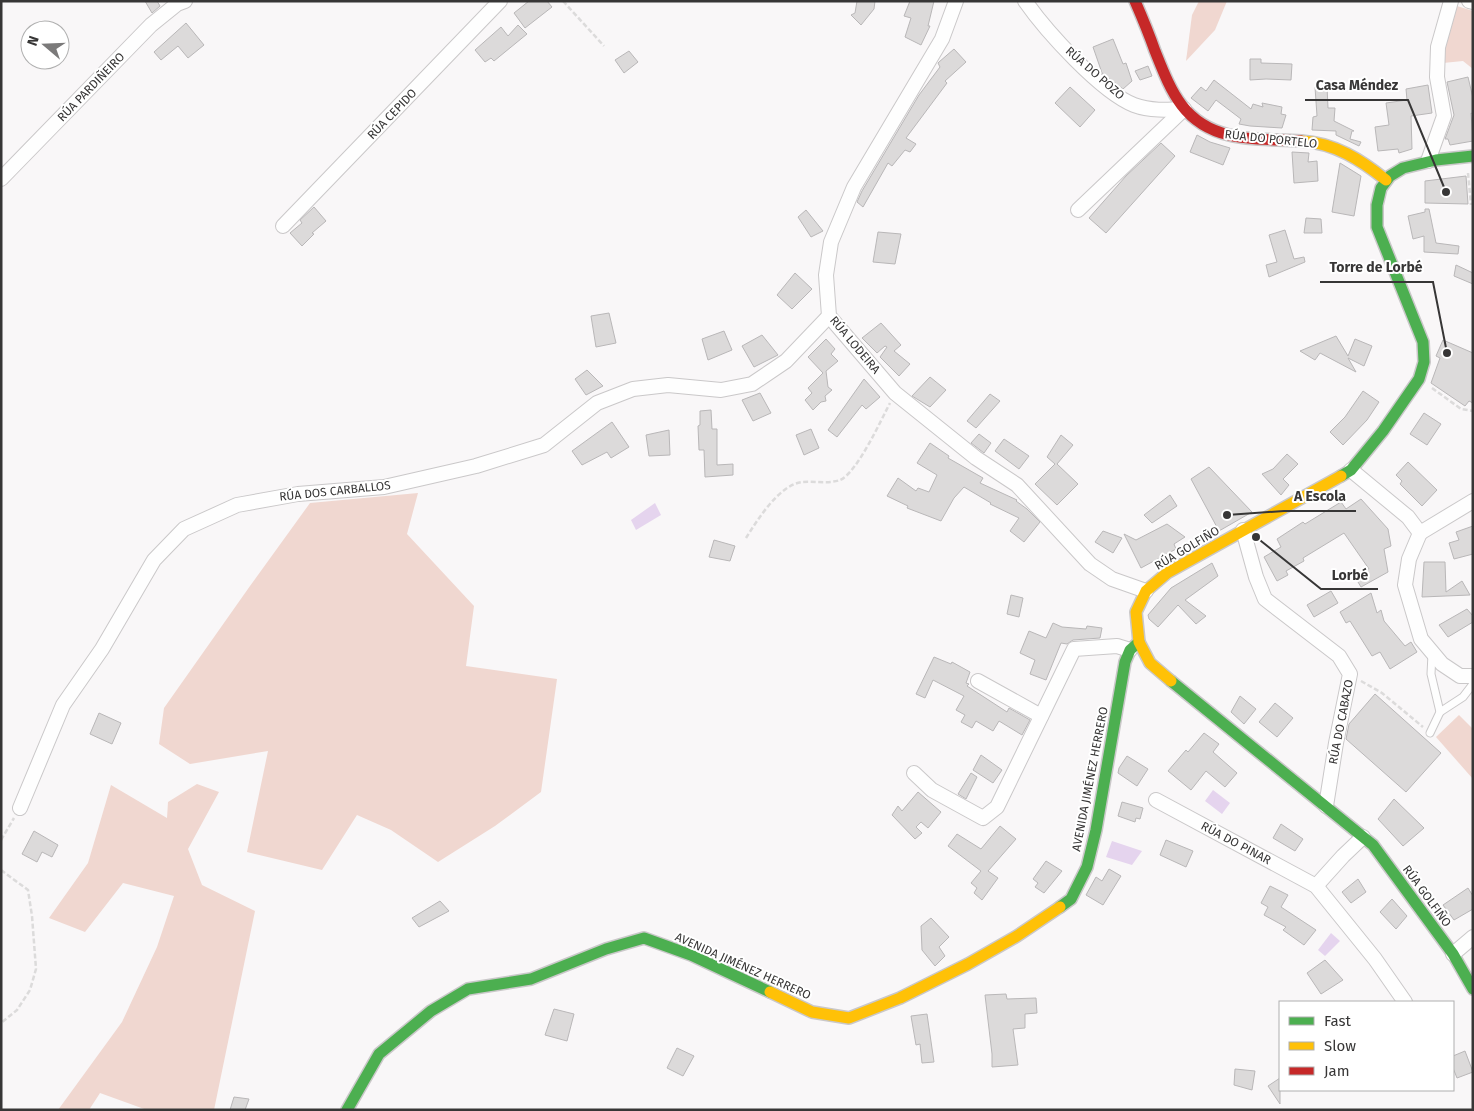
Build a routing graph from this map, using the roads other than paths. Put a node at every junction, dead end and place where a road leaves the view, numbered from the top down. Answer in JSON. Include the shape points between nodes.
{"nodes":[{"id":1,"x":184,"y":1,"type":"edge"},
{"id":2,"x":500,"y":1,"type":"edge"},
{"id":3,"x":956,"y":1,"type":"edge"},
{"id":4,"x":1025,"y":1,"type":"edge"},
{"id":5,"x":1135,"y":1,"type":"edge"},
{"id":6,"x":1451,"y":1,"type":"edge"},
{"id":7,"x":1469,"y":1,"type":"edge"},
{"id":8,"x":1473,"y":2,"type":"edge"},
{"id":9,"x":1184,"y":109,"type":"junction"},
{"id":10,"x":1470,"y":157,"type":"edge"},
{"id":11,"x":1428,"y":161,"type":"junction"},
{"id":12,"x":1,"y":179,"type":"edge"},
{"id":13,"x":1386,"y":180,"type":"junction"},
{"id":14,"x":1078,"y":210,"type":"dead end"},
{"id":15,"x":283,"y":226,"type":"dead end"},
{"id":16,"x":828,"y":316,"type":"junction"},
{"id":17,"x":1350,"y":470,"type":"junction"},
{"id":18,"x":1473,"y":501,"type":"edge"},
{"id":19,"x":1243,"y":530,"type":"junction"},
{"id":20,"x":1420,"y":533,"type":"junction"},
{"id":21,"x":1146,"y":591,"type":"junction"},
{"id":22,"x":1134,"y":646,"type":"junction"},
{"id":23,"x":1432,"y":652,"type":"junction"},
{"id":24,"x":1473,"y":676,"type":"edge"},
{"id":25,"x":978,"y":681,"type":"dead end"},
{"id":26,"x":1473,"y":684,"type":"edge"},
{"id":27,"x":1440,"y":712,"type":"junction"},
{"id":28,"x":1041,"y":716,"type":"junction"},
{"id":29,"x":1430,"y":732,"type":"road end"},
{"id":30,"x":914,"y":773,"type":"dead end"},
{"id":31,"x":1156,"y":800,"type":"dead end"},
{"id":32,"x":1326,"y":806,"type":"junction"},
{"id":33,"x":20,"y":808,"type":"road end"},
{"id":34,"x":1363,"y":837,"type":"junction"},
{"id":35,"x":1316,"y":886,"type":"junction"},
{"id":36,"x":1473,"y":937,"type":"edge"},
{"id":37,"x":1453,"y":954,"type":"junction"},
{"id":38,"x":1473,"y":989,"type":"edge"},
{"id":39,"x":1404,"y":1001,"type":"edge"},
{"id":40,"x":347,"y":1110,"type":"edge"}],
"edges":[{"from":1,"to":12,"type":"street","name":"RÚA PARDIÑEIRO","via":[[152,25]]},
{"from":2,"to":15,"type":"street","name":"RÚA CEPIDO"},
{"from":3,"to":16,"type":"street","name":"RÚA LODEIRA","via":[[942,39],[854,187],[831,242],[826,275]]},
{"from":4,"to":9,"type":"street","name":"RÚA DO POZO","via":[[1071,55],[1119,97],[1157,110]]},
{"from":5,"to":9,"type":"street","name":"RÚA DO PORTELO","via":[[1170,90]]},
{"from":6,"to":11,"type":"street","via":[[1438,47],[1437,77],[1444,116]]},
{"from":7,"to":8,"type":"street"},
{"from":9,"to":13,"type":"street","name":"RÚA DO PORTELO","via":[[1197,122],[1218,134],[1325,144],[1368,165]]},
{"from":9,"to":14,"type":"street"},
{"from":10,"to":11,"type":"street"},
{"from":11,"to":13,"type":"street","via":[[1409,165]]},
{"from":13,"to":17,"type":"street","name":"RÚA GOLFIÑO","via":[[1377,201],[1377,227],[1423,342],[1424,362],[1419,379],[1383,432]]},
{"from":16,"to":21,"type":"street","name":"RÚA LODEIRA","via":[[895,393],[976,458],[1017,485],[1090,564],[1112,580]]},
{"from":16,"to":33,"type":"street","name":"RÚA DOS CARBALLOS","via":[[786,361],[752,384],[721,390],[668,385],[633,389],[598,403],[544,445],[476,466],[384,488],[298,494],[237,505],[184,529],[154,560],[102,649],[63,705]]},
{"from":17,"to":19,"type":"street","name":"RÚA GOLFIÑO"},
{"from":17,"to":20,"type":"street","via":[[1408,517]]},
{"from":18,"to":20,"type":"street"},
{"from":19,"to":21,"type":"street","name":"RÚA GOLFIÑO","via":[[1167,573]]},
{"from":19,"to":32,"type":"street","name":"RÚA DO CABAZO","via":[[1265,599],[1339,656],[1350,674]]},
{"from":20,"to":23,"type":"street","via":[[1409,559],[1405,585],[1422,639]]},
{"from":21,"to":22,"type":"street","name":"RÚA GOLFIÑO","via":[[1136,612]]},
{"from":22,"to":28,"type":"street","via":[[1074,650]]},
{"from":22,"to":32,"type":"street","name":"RÚA GOLFIÑO","via":[[1150,663]]},
{"from":22,"to":40,"type":"street","name":"AVENIDA JIMÉNEZ HERRERO","via":[[1125,662],[1087,867],[1071,899],[1017,936],[900,998],[849,1018],[812,1012],[691,955],[644,938],[606,949],[531,979],[468,989],[431,1011],[379,1054]]},
{"from":23,"to":24,"type":"street","via":[[1442,664],[1460,676]]},
{"from":23,"to":27,"type":"lane","via":[[1431,674]]},
{"from":25,"to":28,"type":"street"},
{"from":26,"to":27,"type":"lane","via":[[1463,697]]},
{"from":27,"to":29,"type":"lane"},
{"from":28,"to":30,"type":"street","via":[[997,806],[983,818],[932,790]]},
{"from":31,"to":35,"type":"street","name":"RÚA DO PINAR"},
{"from":32,"to":34,"type":"street","name":"RÚA GOLFIÑO"},
{"from":34,"to":35,"type":"street"},
{"from":34,"to":37,"type":"street","name":"RÚA GOLFIÑO","via":[[1373,845]]},
{"from":35,"to":39,"type":"street","name":"RÚA DO PINAR"},
{"from":36,"to":37,"type":"street"},
{"from":37,"to":38,"type":"street","name":"RÚA GOLFIÑO"}]}
